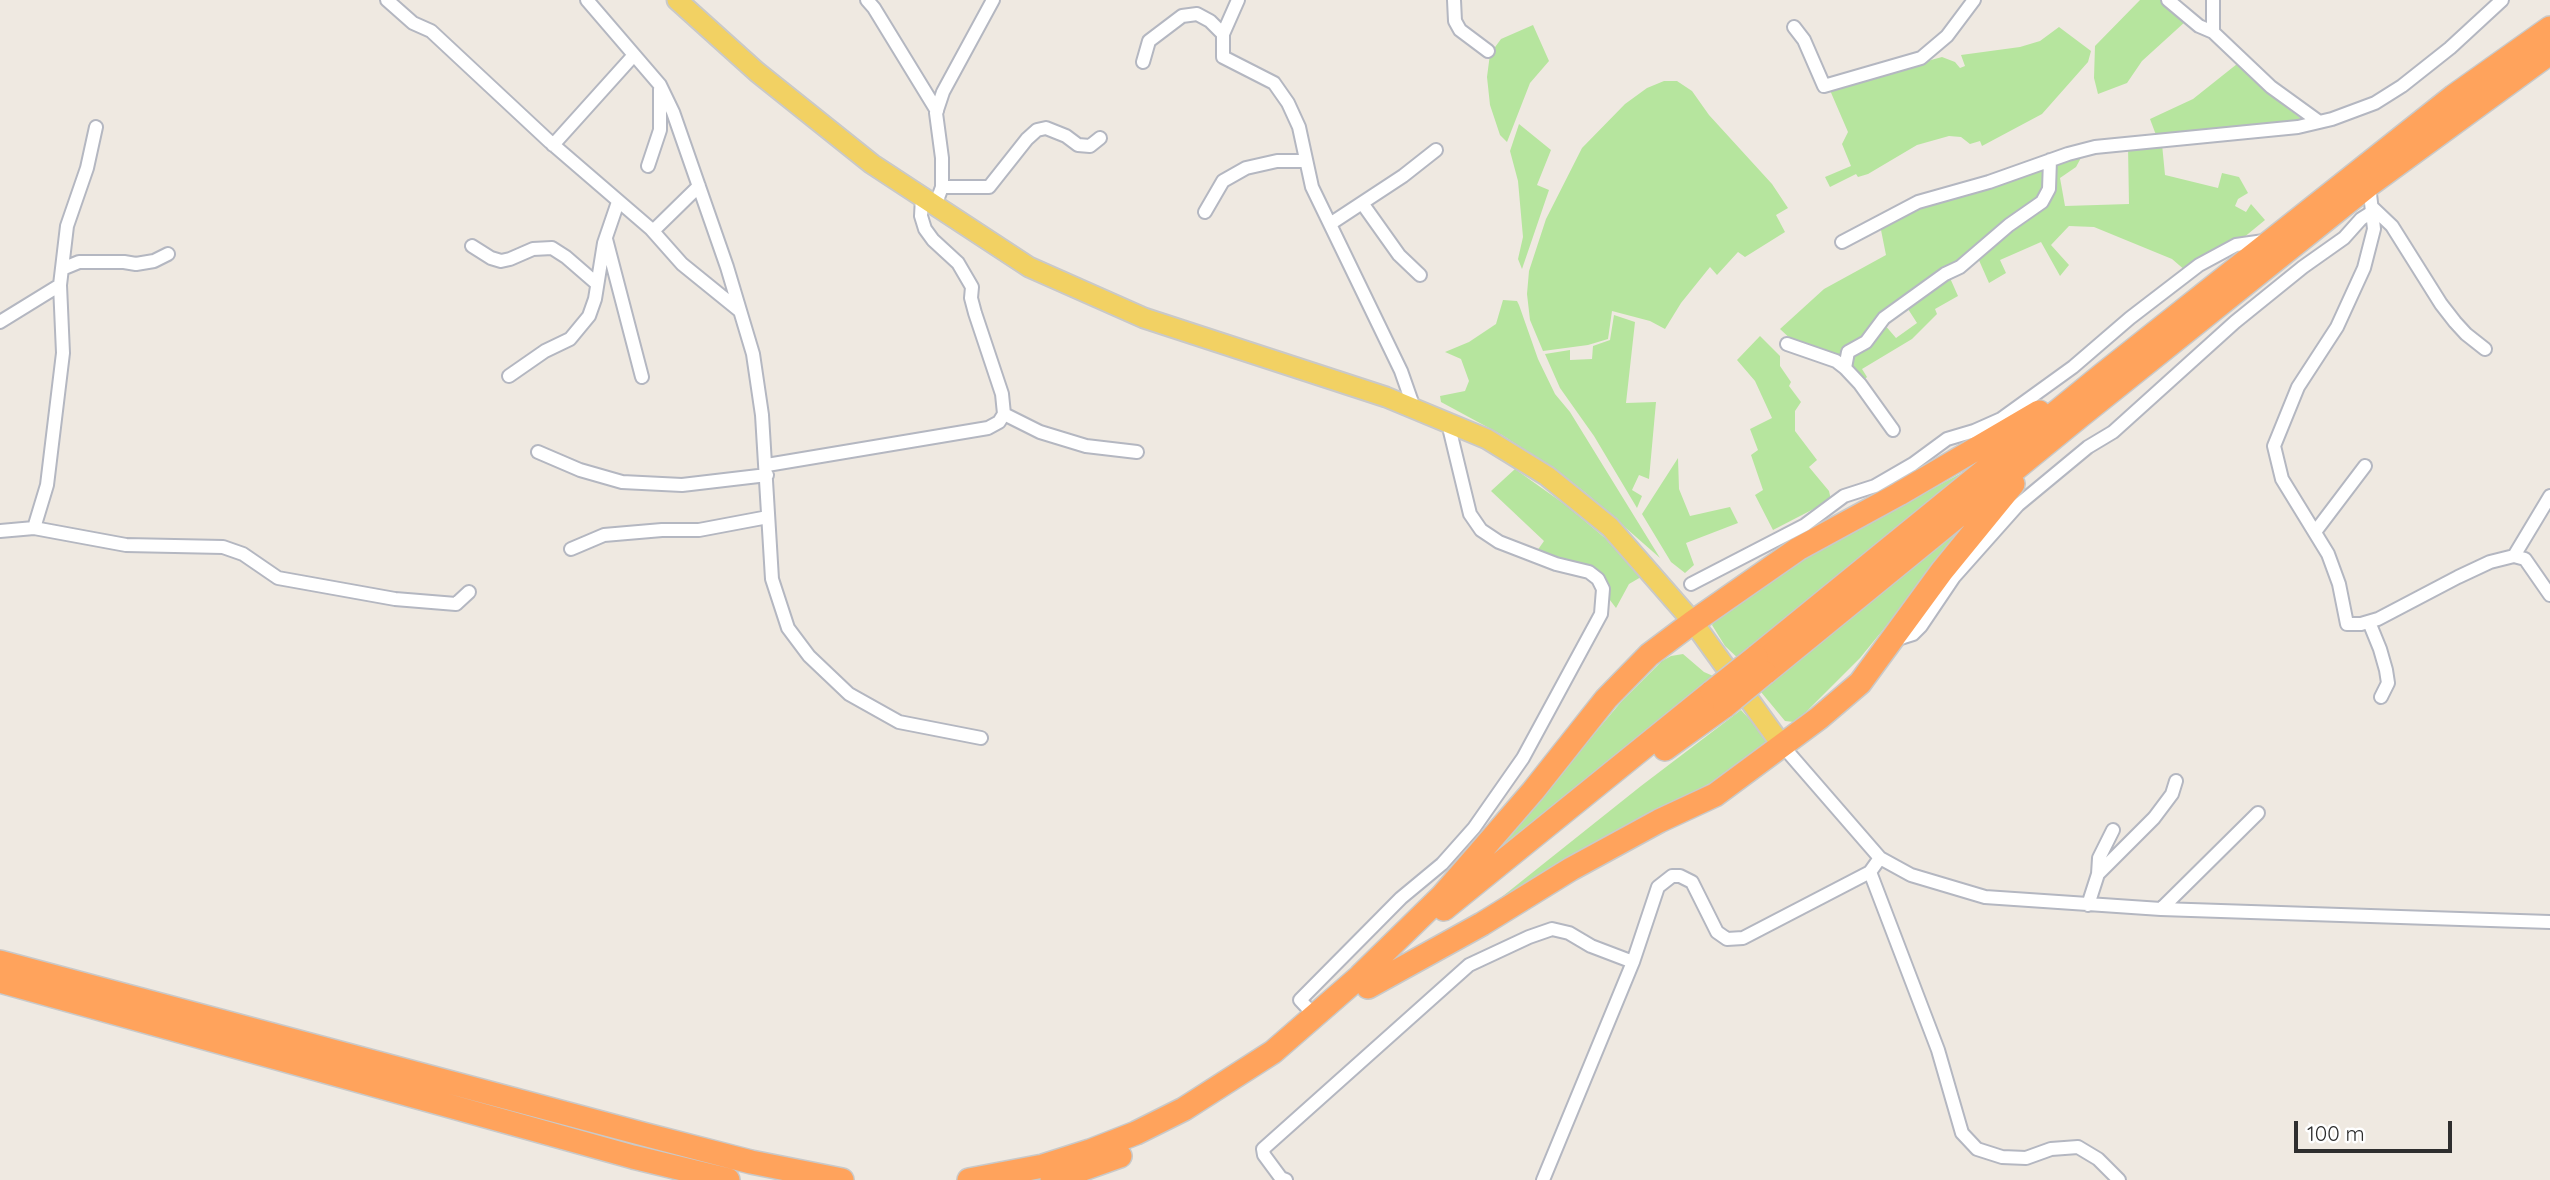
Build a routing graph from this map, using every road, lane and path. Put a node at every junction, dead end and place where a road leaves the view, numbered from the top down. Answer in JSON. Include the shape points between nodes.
{"nodes":[{"id":1,"x":387,"y":0,"type":"edge"},
{"id":2,"x":587,"y":0,"type":"edge"},
{"id":3,"x":677,"y":0,"type":"edge"},
{"id":4,"x":867,"y":0,"type":"edge"},
{"id":5,"x":993,"y":0,"type":"edge"},
{"id":6,"x":1238,"y":0,"type":"edge"},
{"id":7,"x":1454,"y":0,"type":"edge"},
{"id":8,"x":1974,"y":0,"type":"edge"},
{"id":9,"x":2168,"y":0,"type":"edge"},
{"id":10,"x":2213,"y":0,"type":"edge"},
{"id":11,"x":2502,"y":0,"type":"edge"},
{"id":12,"x":1794,"y":27,"type":"dead end"},
{"id":13,"x":2550,"y":28,"type":"edge"},
{"id":14,"x":2213,"y":32,"type":"junction"},
{"id":15,"x":1223,"y":34,"type":"junction"},
{"id":16,"x":1488,"y":51,"type":"dead end"},
{"id":17,"x":2550,"y":53,"type":"edge"},
{"id":18,"x":634,"y":55,"type":"junction"},
{"id":19,"x":1143,"y":62,"type":"dead end"},
{"id":20,"x":660,"y":85,"type":"junction"},
{"id":21,"x":937,"y":111,"type":"junction"},
{"id":22,"x":2318,"y":121,"type":"junction"},
{"id":23,"x":96,"y":127,"type":"dead end"},
{"id":24,"x":1100,"y":138,"type":"dead end"},
{"id":25,"x":553,"y":145,"type":"junction"},
{"id":26,"x":1436,"y":150,"type":"dead end"},
{"id":27,"x":2050,"y":160,"type":"junction"},
{"id":28,"x":1306,"y":161,"type":"junction"},
{"id":29,"x":648,"y":166,"type":"dead end"},
{"id":30,"x":699,"y":186,"type":"junction"},
{"id":31,"x":933,"y":197,"type":"junction"},
{"id":32,"x":618,"y":202,"type":"junction"},
{"id":33,"x":2371,"y":202,"type":"junction"},
{"id":34,"x":1362,"y":204,"type":"junction"},
{"id":35,"x":1205,"y":212,"type":"dead end"},
{"id":36,"x":1330,"y":224,"type":"junction"},
{"id":37,"x":653,"y":231,"type":"junction"},
{"id":38,"x":606,"y":239,"type":"junction"},
{"id":39,"x":2273,"y":240,"type":"junction"},
{"id":40,"x":1842,"y":242,"type":"dead end"},
{"id":41,"x":472,"y":246,"type":"dead end"},
{"id":42,"x":168,"y":254,"type":"dead end"},
{"id":43,"x":62,"y":269,"type":"junction"},
{"id":44,"x":1420,"y":275,"type":"dead end"},
{"id":45,"x":596,"y":283,"type":"junction"},
{"id":46,"x":60,"y":285,"type":"junction"},
{"id":47,"x":740,"y":312,"type":"junction"},
{"id":48,"x":0,"y":322,"type":"edge"},
{"id":49,"x":1787,"y":344,"type":"dead end"},
{"id":50,"x":2485,"y":349,"type":"dead end"},
{"id":51,"x":1844,"y":368,"type":"junction"},
{"id":52,"x":2102,"y":375,"type":"junction"},
{"id":53,"x":509,"y":376,"type":"dead end"},
{"id":54,"x":642,"y":377,"type":"dead end"},
{"id":55,"x":1414,"y":408,"type":"junction"},
{"id":56,"x":1004,"y":414,"type":"junction"},
{"id":57,"x":2079,"y":417,"type":"junction"},
{"id":58,"x":1448,"y":423,"type":"junction"},
{"id":59,"x":1893,"y":430,"type":"dead end"},
{"id":60,"x":538,"y":452,"type":"dead end"},
{"id":61,"x":1137,"y":452,"type":"dead end"},
{"id":62,"x":2365,"y":466,"type":"dead end"},
{"id":63,"x":767,"y":470,"type":"junction"},
{"id":64,"x":2550,"y":496,"type":"edge"},
{"id":65,"x":768,"y":517,"type":"junction"},
{"id":66,"x":34,"y":527,"type":"junction"},
{"id":67,"x":0,"y":531,"type":"edge"},
{"id":68,"x":2315,"y":532,"type":"junction"},
{"id":69,"x":571,"y":549,"type":"dead end"},
{"id":70,"x":2514,"y":556,"type":"junction"},
{"id":71,"x":1691,"y":584,"type":"dead end"},
{"id":72,"x":469,"y":592,"type":"dead end"},
{"id":73,"x":2550,"y":595,"type":"edge"},
{"id":74,"x":1693,"y":622,"type":"junction"},
{"id":75,"x":2369,"y":622,"type":"junction"},
{"id":76,"x":1890,"y":641,"type":"junction"},
{"id":77,"x":1761,"y":665,"type":"junction"},
{"id":78,"x":2381,"y":697,"type":"dead end"},
{"id":79,"x":981,"y":738,"type":"dead end"},
{"id":80,"x":1781,"y":744,"type":"junction"},
{"id":81,"x":2176,"y":781,"type":"dead end"},
{"id":82,"x":2258,"y":813,"type":"dead end"},
{"id":83,"x":2113,"y":830,"type":"dead end"},
{"id":84,"x":1880,"y":858,"type":"junction"},
{"id":85,"x":1870,"y":872,"type":"junction"},
{"id":86,"x":2098,"y":874,"type":"junction"},
{"id":87,"x":2088,"y":905,"type":"junction"},
{"id":88,"x":2161,"y":909,"type":"junction"},
{"id":89,"x":2550,"y":922,"type":"edge"},
{"id":90,"x":1342,"y":959,"type":"junction"},
{"id":91,"x":0,"y":962,"type":"edge"},
{"id":92,"x":1633,"y":962,"type":"junction"},
{"id":93,"x":0,"y":981,"type":"edge"},
{"id":94,"x":1365,"y":981,"type":"junction"},
{"id":95,"x":1315,"y":1016,"type":"junction"},
{"id":96,"x":727,"y":1180,"type":"edge"},
{"id":97,"x":842,"y":1180,"type":"edge"},
{"id":98,"x":969,"y":1180,"type":"edge"},
{"id":99,"x":1052,"y":1180,"type":"edge"},
{"id":100,"x":1286,"y":1180,"type":"edge"},
{"id":101,"x":1542,"y":1180,"type":"edge"},
{"id":102,"x":2119,"y":1180,"type":"edge"}],
"edges":[{"from":1,"to":25,"type":"street","via":[[413,23],[431,31]]},
{"from":2,"to":18,"type":"street"},
{"from":3,"to":31,"type":"main road","via":[[757,72],[872,164]]},
{"from":4,"to":21,"type":"street"},
{"from":5,"to":21,"type":"street"},
{"from":6,"to":15,"type":"street"},
{"from":7,"to":16,"type":"street","via":[[1460,30]]},
{"from":8,"to":12,"type":"street","via":[[1947,36],[1921,58],[1824,86]]},
{"from":9,"to":14,"type":"street"},
{"from":10,"to":14,"type":"street"},
{"from":11,"to":22,"type":"street","via":[[2402,86],[2375,103]]},
{"from":13,"to":39,"type":"highway","via":[[2454,96]]},
{"from":14,"to":22,"type":"street","via":[[2271,87]]},
{"from":15,"to":19,"type":"street","via":[[1197,14],[1182,16],[1149,41]]},
{"from":15,"to":28,"type":"street","via":[[1223,57],[1274,83],[1288,103]]},
{"from":17,"to":33,"type":"highway"},
{"from":18,"to":20,"type":"street"},
{"from":18,"to":25,"type":"street"},
{"from":20,"to":29,"type":"street","via":[[660,130]]},
{"from":20,"to":30,"type":"street"},
{"from":21,"to":31,"type":"street","via":[[943,158]]},
{"from":22,"to":27,"type":"street","via":[[2298,127],[2095,147]]},
{"from":23,"to":43,"type":"street","via":[[88,168],[67,226]]},
{"from":24,"to":31,"type":"street","via":[[1090,146],[1078,145],[1046,128],[1037,130],[986,189]]},
{"from":25,"to":32,"type":"street"},
{"from":26,"to":34,"type":"street"},
{"from":27,"to":40,"type":"street","via":[[1918,202]]},
{"from":27,"to":51,"type":"street","via":[[2049,188],[2042,202],[1960,267],[1884,318],[1866,342],[1848,352]]},
{"from":28,"to":35,"type":"street","via":[[1246,168],[1223,181]]},
{"from":28,"to":36,"type":"street","via":[[1312,187]]},
{"from":30,"to":37,"type":"street"},
{"from":30,"to":47,"type":"street"},
{"from":31,"to":55,"type":"main road","via":[[1028,267],[1144,318]]},
{"from":31,"to":56,"type":"street","via":[[921,216],[925,229],[958,263],[972,287],[971,298],[1002,394]]},
{"from":32,"to":37,"type":"street"},
{"from":32,"to":38,"type":"street"},
{"from":33,"to":50,"type":"street","via":[[2392,226],[2448,313]]},
{"from":33,"to":57,"type":"highway"},
{"from":33,"to":68,"type":"street","via":[[2374,229],[2364,268],[2337,327],[2298,387],[2274,446],[2282,479]]},
{"from":33,"to":76,"type":"street","via":[[2344,237],[2245,313],[2113,432],[2018,505],[1954,577],[1921,626],[1913,634]]},
{"from":34,"to":36,"type":"street"},
{"from":34,"to":44,"type":"street"},
{"from":36,"to":55,"type":"street"},
{"from":37,"to":47,"type":"street","via":[[682,264]]},
{"from":38,"to":45,"type":"street"},
{"from":38,"to":54,"type":"street"},
{"from":39,"to":52,"type":"highway"},
{"from":39,"to":71,"type":"street","via":[[2236,245],[2199,265],[2001,419],[1947,439],[1875,486],[1843,496],[1805,525]]},
{"from":41,"to":45,"type":"street","via":[[501,261],[533,249],[552,248]]},
{"from":42,"to":43,"type":"street","via":[[136,264],[79,261]]},
{"from":43,"to":46,"type":"street"},
{"from":45,"to":53,"type":"street","via":[[589,316],[578,331]]},
{"from":46,"to":48,"type":"street"},
{"from":46,"to":66,"type":"street","via":[[63,353],[47,485]]},
{"from":47,"to":63,"type":"street","via":[[755,366]]},
{"from":49,"to":51,"type":"street"},
{"from":51,"to":59,"type":"street"},
{"from":52,"to":74,"type":"highway","via":[[1798,549]]},
{"from":52,"to":77,"type":"highway"},
{"from":55,"to":58,"type":"main road"},
{"from":56,"to":61,"type":"street","via":[[1040,432],[1086,446]]},
{"from":56,"to":63,"type":"street","via":[[988,428]]},
{"from":57,"to":76,"type":"highway","via":[[2008,489]]},
{"from":57,"to":77,"type":"highway"},
{"from":58,"to":74,"type":"main road","via":[[1487,439],[1558,485],[1610,527]]},
{"from":58,"to":90,"type":"street","via":[[1471,513],[1481,530],[1499,542],[1589,572],[1603,589],[1601,614],[1523,758],[1474,828]]},
{"from":60,"to":63,"type":"street","via":[[622,482],[682,485]]},
{"from":62,"to":68,"type":"street"},
{"from":63,"to":65,"type":"street"},
{"from":64,"to":70,"type":"street"},
{"from":65,"to":69,"type":"street","via":[[699,530],[604,535]]},
{"from":65,"to":79,"type":"street","via":[[772,579],[788,628],[809,656],[849,694],[899,722]]},
{"from":66,"to":67,"type":"street"},
{"from":66,"to":72,"type":"street","via":[[126,545],[223,547],[243,554],[278,578],[395,599],[456,604]]},
{"from":68,"to":75,"type":"street","via":[[2339,584],[2347,624]]},
{"from":70,"to":73,"type":"street","via":[[2525,559]]},
{"from":70,"to":75,"type":"street","via":[[2490,562]]},
{"from":74,"to":80,"type":"main road"},
{"from":74,"to":94,"type":"highway","via":[[1649,655],[1606,699],[1533,791]]},
{"from":75,"to":78,"type":"street","via":[[2386,670],[2388,683]]},
{"from":76,"to":80,"type":"highway","via":[[1860,683]]},
{"from":77,"to":94,"type":"highway","bridge":true,"via":[[1565,813]]},
{"from":80,"to":84,"type":"street"},
{"from":80,"to":94,"type":"highway","via":[[1715,795],[1571,869],[1482,924]]},
{"from":81,"to":86,"type":"street","via":[[2154,818]]},
{"from":82,"to":88,"type":"street"},
{"from":83,"to":86,"type":"street","via":[[2099,858]]},
{"from":84,"to":85,"type":"street"},
{"from":84,"to":87,"type":"street","via":[[1911,875],[1985,897]]},
{"from":85,"to":92,"type":"street","via":[[1743,938],[1727,939],[1717,932],[1692,882],[1672,876],[1658,887]]},
{"from":85,"to":102,"type":"street","via":[[1938,1050],[1962,1133],[1977,1149],[2002,1157],[2026,1158],[2051,1149],[2078,1147]]},
{"from":86,"to":87,"type":"street"},
{"from":87,"to":88,"type":"street"},
{"from":88,"to":89,"type":"street"},
{"from":90,"to":94,"type":"street"},
{"from":90,"to":95,"type":"street","via":[[1300,1000]]},
{"from":91,"to":97,"type":"highway","via":[[643,1135]]},
{"from":92,"to":100,"type":"street","via":[[1552,929],[1469,965],[1263,1149]]},
{"from":92,"to":101,"type":"street"},
{"from":93,"to":96,"type":"highway"},
{"from":94,"to":95,"type":"highway"},
{"from":94,"to":99,"type":"highway","via":[[1280,1061],[1191,1123],[1140,1148]]},
{"from":95,"to":98,"type":"highway","via":[[1273,1052],[1184,1109],[1136,1133],[1043,1166]]}]}
